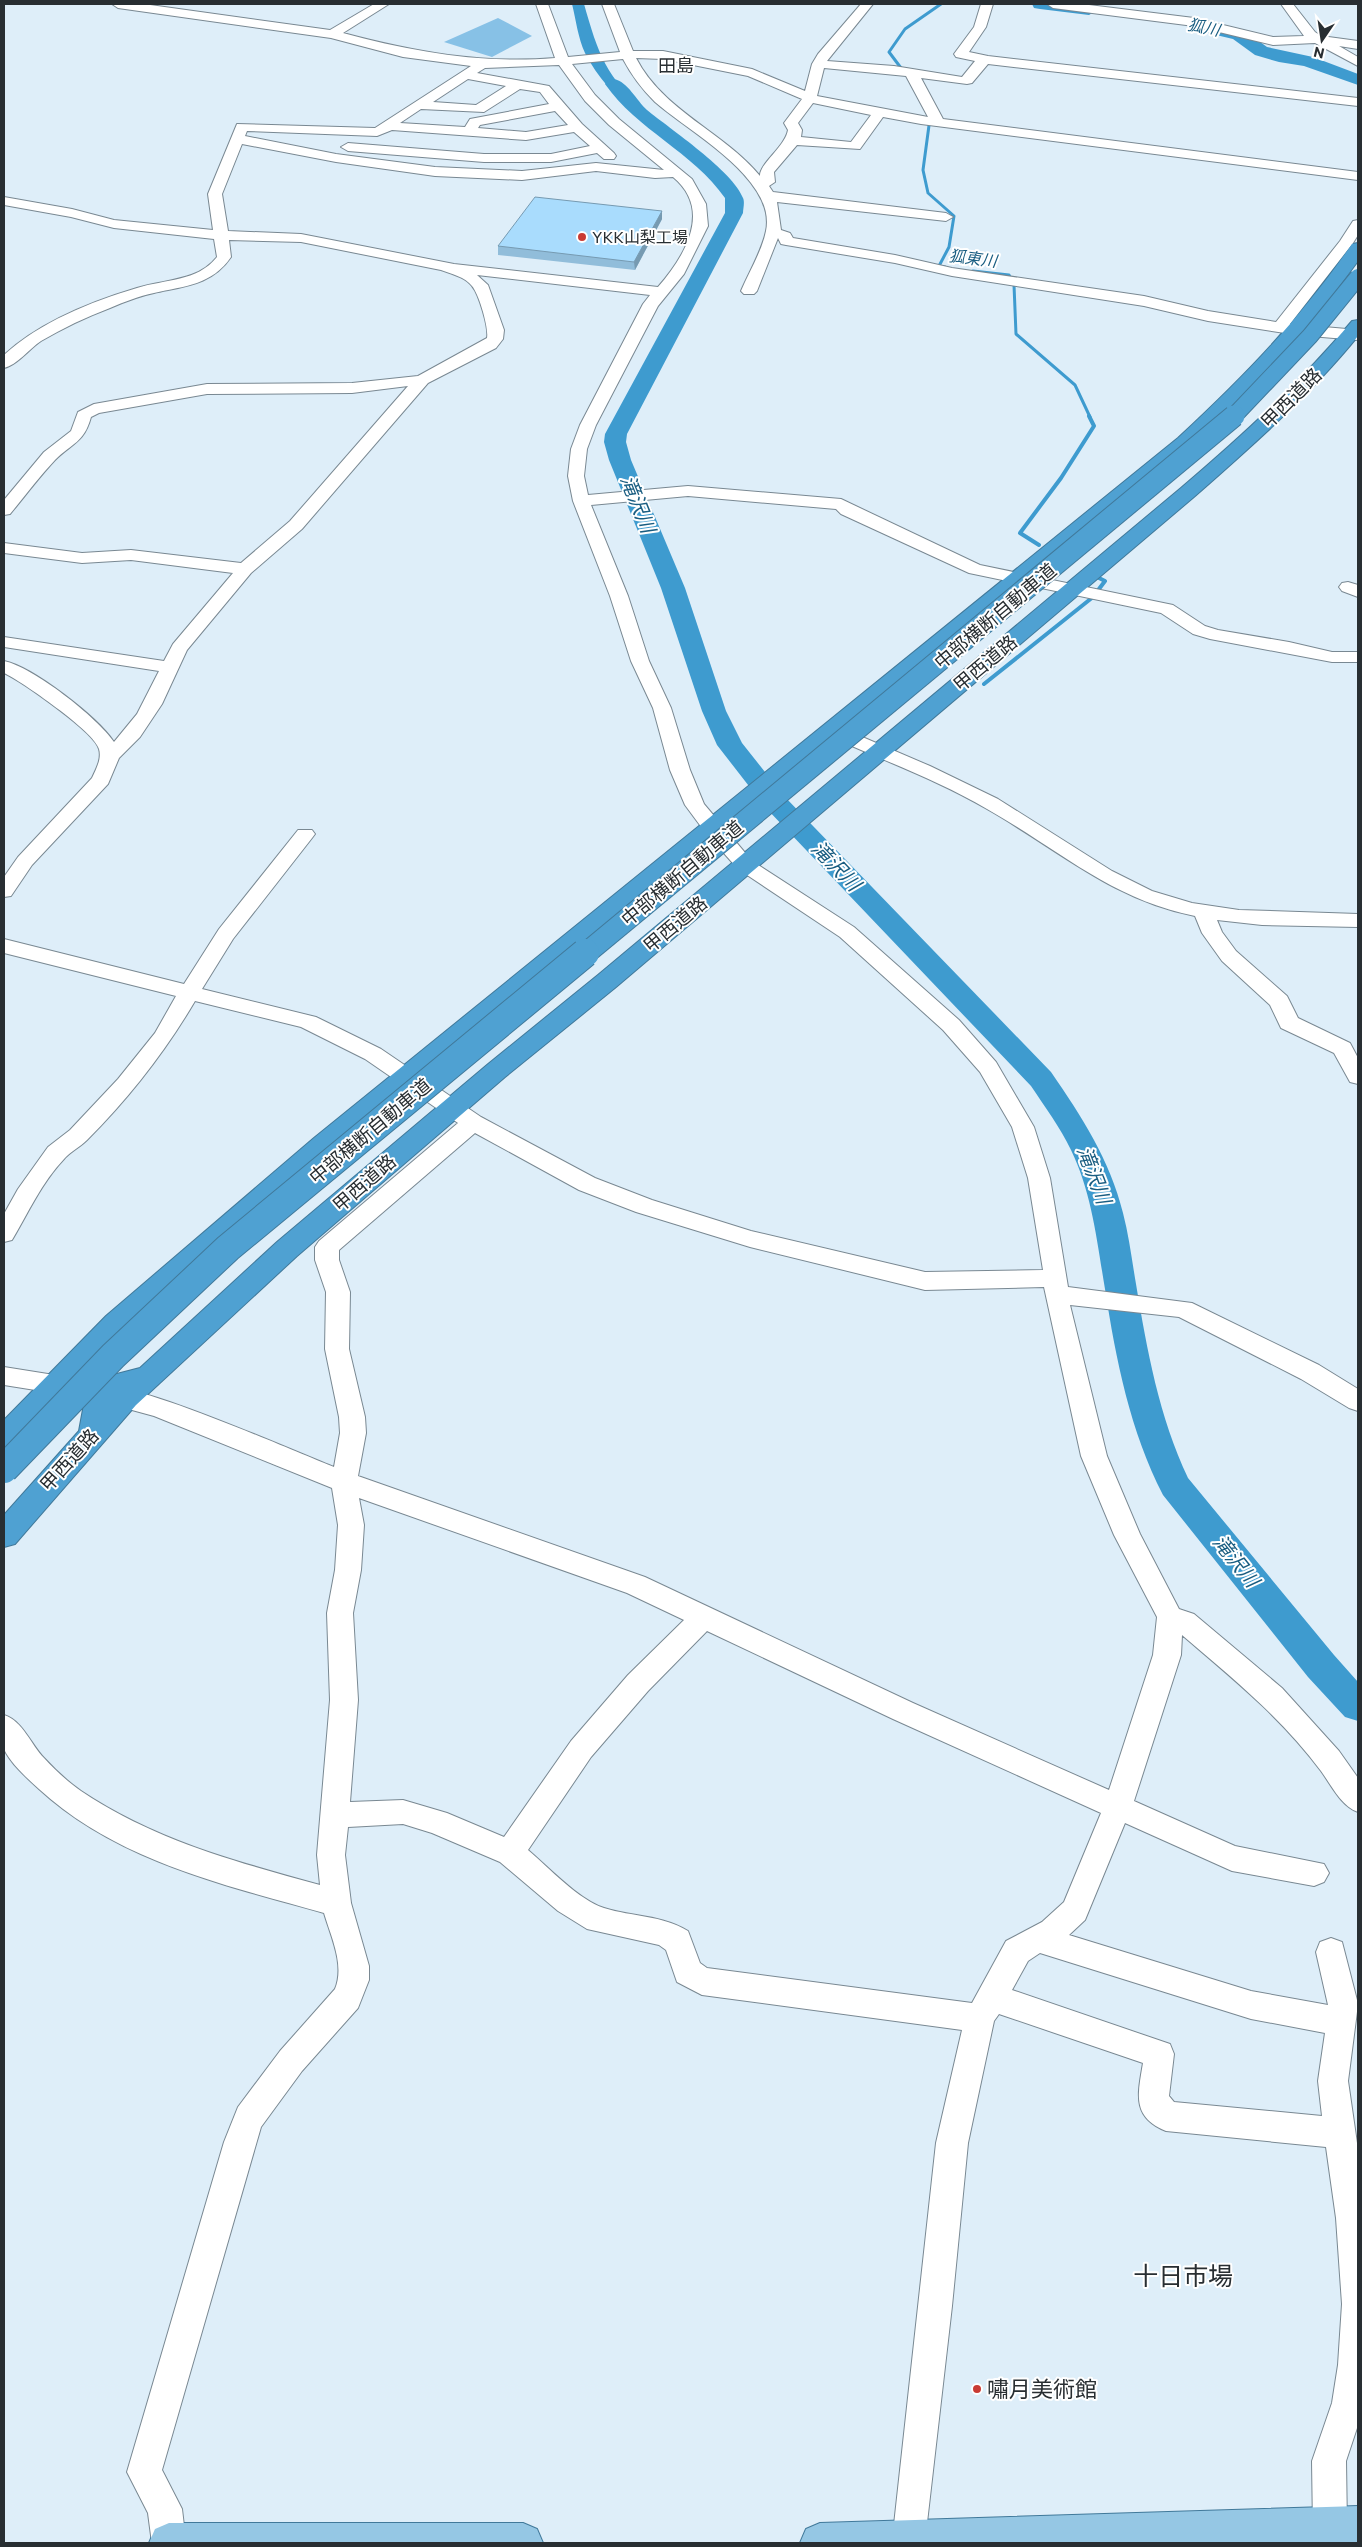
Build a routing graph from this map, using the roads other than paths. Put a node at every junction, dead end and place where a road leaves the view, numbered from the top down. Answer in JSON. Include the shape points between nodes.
{"nodes":[{"id":1,"x":118,"y":4,"type":"edge"},
{"id":2,"x":382,"y":4,"type":"edge"},
{"id":3,"x":542,"y":4,"type":"edge"},
{"id":4,"x":608,"y":4,"type":"edge"},
{"id":5,"x":867,"y":4,"type":"edge"},
{"id":6,"x":987,"y":4,"type":"edge"},
{"id":7,"x":1053,"y":4,"type":"edge"},
{"id":8,"x":1287,"y":4,"type":"edge"},
{"id":9,"x":1092,"y":6,"type":"edge"},
{"id":10,"x":181,"y":8,"type":"edge"},
{"id":11,"x":332,"y":34,"type":"junction"},
{"id":12,"x":1316,"y":40,"type":"junction"},
{"id":13,"x":1358,"y":45,"type":"edge"},
{"id":14,"x":624,"y":55,"type":"junction"},
{"id":15,"x":988,"y":60,"type":"junction"},
{"id":16,"x":567,"y":61,"type":"junction"},
{"id":17,"x":1358,"y":62,"type":"edge"},
{"id":18,"x":483,"y":64,"type":"junction"},
{"id":19,"x":819,"y":64,"type":"junction"},
{"id":20,"x":910,"y":72,"type":"junction"},
{"id":21,"x":466,"y":75,"type":"junction"},
{"id":22,"x":564,"y":78,"type":"junction"},
{"id":23,"x":519,"y":84,"type":"junction"},
{"id":24,"x":542,"y":88,"type":"junction"},
{"id":25,"x":810,"y":98,"type":"junction"},
{"id":26,"x":1358,"y":102,"type":"edge"},
{"id":27,"x":419,"y":105,"type":"junction"},
{"id":28,"x":558,"y":106,"type":"junction"},
{"id":29,"x":880,"y":112,"type":"junction"},
{"id":30,"x":938,"y":122,"type":"junction"},
{"id":31,"x":390,"y":126,"type":"junction"},
{"id":32,"x":577,"y":126,"type":"junction"},
{"id":33,"x":377,"y":132,"type":"junction"},
{"id":34,"x":469,"y":132,"type":"junction"},
{"id":35,"x":238,"y":139,"type":"junction"},
{"id":36,"x":793,"y":141,"type":"junction"},
{"id":37,"x":336,"y":146,"type":"dead end"},
{"id":38,"x":367,"y":148,"type":"junction"},
{"id":39,"x":600,"y":148,"type":"junction"},
{"id":40,"x":623,"y":169,"type":"junction"},
{"id":41,"x":675,"y":173,"type":"junction"},
{"id":42,"x":1358,"y":176,"type":"edge"},
{"id":43,"x":764,"y":191,"type":"junction"},
{"id":44,"x":4,"y":201,"type":"edge"},
{"id":45,"x":946,"y":217,"type":"dead end"},
{"id":46,"x":1358,"y":224,"type":"edge"},
{"id":47,"x":774,"y":228,"type":"junction"},
{"id":48,"x":222,"y":236,"type":"junction"},
{"id":49,"x":1358,"y":248,"type":"edge"},
{"id":50,"x":445,"y":266,"type":"junction"},
{"id":51,"x":1358,"y":277,"type":"edge"},
{"id":52,"x":749,"y":291,"type":"dead end"},
{"id":53,"x":662,"y":292,"type":"junction"},
{"id":54,"x":1289,"y":328,"type":"junction"},
{"id":55,"x":1356,"y":331,"type":"edge"},
{"id":56,"x":4,"y":363,"type":"edge"},
{"id":57,"x":422,"y":380,"type":"junction"},
{"id":58,"x":588,"y":500,"type":"junction"},
{"id":59,"x":4,"y":510,"type":"edge"},
{"id":60,"x":4,"y":548,"type":"edge"},
{"id":61,"x":245,"y":570,"type":"junction"},
{"id":62,"x":1017,"y":579,"type":"junction"},
{"id":63,"x":1080,"y":589,"type":"junction"},
{"id":64,"x":4,"y":642,"type":"edge"},
{"id":65,"x":1358,"y":657,"type":"edge"},
{"id":66,"x":4,"y":666,"type":"edge"},
{"id":67,"x":169,"y":667,"type":"junction"},
{"id":68,"x":832,"y":730,"type":"junction"},
{"id":69,"x":879,"y":752,"type":"junction"},
{"id":70,"x":109,"y":756,"type":"junction"},
{"id":71,"x":712,"y":828,"type":"junction"},
{"id":72,"x":305,"y":834,"type":"dead end"},
{"id":73,"x":754,"y":857,"type":"junction"},
{"id":74,"x":5,"y":886,"type":"edge"},
{"id":75,"x":1203,"y":911,"type":"junction"},
{"id":76,"x":1358,"y":920,"type":"edge"},
{"id":77,"x":4,"y":946,"type":"edge"},
{"id":78,"x":188,"y":994,"type":"junction"},
{"id":79,"x":405,"y":1076,"type":"junction"},
{"id":80,"x":1358,"y":1077,"type":"edge"},
{"id":81,"x":463,"y":1114,"type":"junction"},
{"id":82,"x":4,"y":1234,"type":"edge"},
{"id":83,"x":1059,"y":1289,"type":"junction"},
{"id":84,"x":149,"y":1375,"type":"junction"},
{"id":85,"x":4,"y":1376,"type":"edge"},
{"id":86,"x":55,"y":1384,"type":"junction"},
{"id":87,"x":92,"y":1391,"type":"junction"},
{"id":88,"x":126,"y":1397,"type":"junction"},
{"id":89,"x":1358,"y":1401,"type":"edge"},
{"id":90,"x":94,"y":1432,"type":"junction"},
{"id":91,"x":4,"y":1439,"type":"edge"},
{"id":92,"x":4,"y":1469,"type":"edge"},
{"id":93,"x":344,"y":1482,"type":"junction"},
{"id":94,"x":4,"y":1535,"type":"edge"},
{"id":95,"x":1170,"y":1617,"type":"junction"},
{"id":96,"x":703,"y":1618,"type":"junction"},
{"id":97,"x":4,"y":1727,"type":"edge"},
{"id":98,"x":1358,"y":1800,"type":"edge"},
{"id":99,"x":1118,"y":1805,"type":"junction"},
{"id":100,"x":334,"y":1815,"type":"junction"},
{"id":101,"x":510,"y":1853,"type":"junction"},
{"id":102,"x":1314,"y":1873,"type":"dead end"},
{"id":103,"x":336,"y":1903,"type":"junction"},
{"id":104,"x":1038,"y":1939,"type":"junction"},
{"id":105,"x":1331,"y":1952,"type":"dead end"},
{"id":106,"x":985,"y":2008,"type":"junction"},
{"id":107,"x":1342,"y":2022,"type":"junction"},
{"id":108,"x":1340,"y":2134,"type":"junction"},
{"id":109,"x":1344,"y":2527,"type":"edge"},
{"id":110,"x":900,"y":2541,"type":"edge"},
{"id":111,"x":169,"y":2543,"type":"edge"},
{"id":112,"x":523,"y":2543,"type":"edge"},
{"id":113,"x":820,"y":2543,"type":"edge"}],
"edges":[{"from":1,"to":10,"type":"street"},
{"from":2,"to":11,"type":"street"},
{"from":3,"to":16,"type":"street"},
{"from":4,"to":14,"type":"street"},
{"from":5,"to":19,"type":"street","via":[[837,37]]},
{"from":6,"to":15,"type":"street","via":[[980,27],[961,54]]},
{"from":7,"to":9,"type":"street","via":[[1068,8]]},
{"from":8,"to":12,"type":"street"},
{"from":9,"to":12,"type":"street","via":[[1194,22],[1273,42]]},
{"from":10,"to":11,"type":"street"},
{"from":11,"to":18,"type":"street","via":[[403,53]]},
{"from":12,"to":13,"type":"street"},
{"from":12,"to":17,"type":"street"},
{"from":14,"to":16,"type":"street"},
{"from":14,"to":25,"type":"street","via":[[663,56],[726,66],[767,78]]},
{"from":14,"to":43,"type":"street","via":[[647,85],[749,171]]},
{"from":15,"to":20,"type":"street","via":[[981,62],[967,80]]},
{"from":15,"to":26,"type":"street"},
{"from":16,"to":18,"type":"street"},
{"from":16,"to":22,"type":"street"},
{"from":18,"to":21,"type":"street"},
{"from":18,"to":22,"type":"street"},
{"from":19,"to":20,"type":"street"},
{"from":19,"to":25,"type":"street"},
{"from":20,"to":30,"type":"street"},
{"from":21,"to":23,"type":"street"},
{"from":21,"to":27,"type":"street"},
{"from":22,"to":24,"type":"street"},
{"from":22,"to":41,"type":"street"},
{"from":23,"to":24,"type":"street"},
{"from":23,"to":27,"type":"street","via":[[479,109]]},
{"from":24,"to":28,"type":"street"},
{"from":25,"to":29,"type":"street"},
{"from":25,"to":36,"type":"street","via":[[791,123],[795,130]]},
{"from":27,"to":31,"type":"street"},
{"from":28,"to":32,"type":"street"},
{"from":28,"to":34,"type":"street","via":[[475,122]]},
{"from":29,"to":30,"type":"street"},
{"from":29,"to":36,"type":"street","via":[[855,146]]},
{"from":30,"to":42,"type":"street"},
{"from":31,"to":33,"type":"street"},
{"from":31,"to":34,"type":"street"},
{"from":32,"to":34,"type":"street","via":[[526,136]]},
{"from":32,"to":39,"type":"street"},
{"from":33,"to":35,"type":"street","via":[[242,127]]},
{"from":33,"to":38,"type":"street"},
{"from":35,"to":40,"type":"street","via":[[384,167],[502,176],[556,173],[580,168]]},
{"from":35,"to":48,"type":"street","via":[[215,194]]},
{"from":36,"to":43,"type":"street","via":[[767,172],[768,182]]},
{"from":37,"to":38,"type":"street"},
{"from":38,"to":39,"type":"street","via":[[484,158],[551,158]]},
{"from":39,"to":40,"type":"street"},
{"from":40,"to":41,"type":"street","via":[[661,176]]},
{"from":41,"to":53,"type":"street","via":[[687,182],[699,204],[701,226],[683,264]]},
{"from":43,"to":45,"type":"street"},
{"from":43,"to":47,"type":"street","via":[[772,204]]},
{"from":44,"to":48,"type":"street","via":[[114,224]]},
{"from":46,"to":54,"type":"street"},
{"from":47,"to":52,"type":"street"},
{"from":47,"to":54,"type":"street","via":[[785,236],[786,242]]},
{"from":48,"to":50,"type":"street","via":[[301,238]]},
{"from":48,"to":56,"type":"street","via":[[224,258],[211,273],[95,308],[39,337]]},
{"from":49,"to":54,"type":"highway","via":[[1335,284]]},
{"from":50,"to":53,"type":"street"},
{"from":50,"to":57,"type":"street","via":[[468,275],[480,285],[496,330],[495,339],[480,351]]},
{"from":51,"to":92,"type":"highway","name":"中部横断自動車道","bridge":true,"via":[[1310,336],[1234,416],[228,1248],[136,1332],[56,1411]]},
{"from":53,"to":58,"type":"street","via":[[651,304],[588,425],[579,449],[576,476]]},
{"from":54,"to":55,"type":"street"},
{"from":54,"to":62,"type":"highway","via":[[1240,391],[1185,442]]},
{"from":55,"to":63,"type":"highway","name":"甲西道路","via":[[1274,416]]},
{"from":57,"to":59,"type":"street","via":[[352,388],[207,389],[94,409],[84,414],[73,439],[50,456]]},
{"from":57,"to":61,"type":"street","via":[[296,525]]},
{"from":58,"to":62,"type":"street","via":[[688,491],[841,504],[847,510],[975,569]]},
{"from":58,"to":71,"type":"street","via":[[640,661],[662,708],[680,770],[695,805]]},
{"from":60,"to":61,"type":"street","via":[[82,558],[131,555]]},
{"from":61,"to":67,"type":"street","via":[[179,648]]},
{"from":62,"to":63,"type":"street"},
{"from":62,"to":68,"type":"highway"},
{"from":63,"to":65,"type":"street","via":[[1167,608],[1199,630],[1216,635],[1332,657]]},
{"from":63,"to":69,"type":"highway","name":"甲西道路"},
{"from":64,"to":67,"type":"street"},
{"from":66,"to":70,"type":"street","via":[[25,676],[77,715],[100,735],[109,748]]},
{"from":67,"to":70,"type":"street","via":[[151,706],[119,748]]},
{"from":68,"to":69,"type":"street"},
{"from":68,"to":71,"type":"highway"},
{"from":69,"to":73,"type":"highway","name":"甲西道路"},
{"from":69,"to":75,"type":"street","via":[[985,800],[1114,881],[1165,902]]},
{"from":70,"to":74,"type":"street","via":[[101,780]]},
{"from":71,"to":73,"type":"street"},
{"from":71,"to":79,"type":"highway"},
{"from":72,"to":78,"type":"street","via":[[226,934]]},
{"from":73,"to":81,"type":"highway","name":"甲西道路"},
{"from":73,"to":83,"type":"street","via":[[847,932],[950,1025],[988,1067],[1023,1127],[1039,1178]]},
{"from":75,"to":76,"type":"street","via":[[1285,921]]},
{"from":75,"to":80,"type":"street","via":[[1212,933],[1229,956],[1279,1001],[1289,1023],[1342,1048]]},
{"from":77,"to":78,"type":"street"},
{"from":78,"to":79,"type":"street","via":[[308,1022],[373,1054]]},
{"from":78,"to":82,"type":"street","via":[[163,1037],[126,1084],[78,1136],[56,1153],[26,1195]]},
{"from":79,"to":81,"type":"street"},
{"from":79,"to":86,"type":"highway","via":[[181,1266]]},
{"from":81,"to":83,"type":"street","via":[[587,1184],[644,1206],[750,1239],[925,1281]]},
{"from":81,"to":84,"type":"highway","name":"甲西道路","via":[[294,1243]]},
{"from":81,"to":93,"type":"street","via":[[327,1247],[327,1260],[338,1292],[337,1349],[352,1417]]},
{"from":83,"to":89,"type":"street","via":[[1183,1309],[1310,1372]]},
{"from":83,"to":95,"type":"street","via":[[1094,1456],[1127,1535]]},
{"from":84,"to":87,"type":"highway"},
{"from":84,"to":88,"type":"highway","name":"甲西道路"},
{"from":85,"to":86,"type":"street"},
{"from":86,"to":87,"type":"street"},
{"from":86,"to":91,"type":"highway"},
{"from":87,"to":88,"type":"street"},
{"from":87,"to":90,"type":"highway","via":[[98,1404]]},
{"from":88,"to":90,"type":"highway","name":"甲西道路"},
{"from":88,"to":93,"type":"street"},
{"from":90,"to":94,"type":"highway","name":"甲西道路"},
{"from":93,"to":96,"type":"street","via":[[636,1585]]},
{"from":93,"to":100,"type":"street","via":[[351,1525],[348,1570],[340,1613],[344,1700]]},
{"from":95,"to":98,"type":"street","via":[[1185,1622],[1272,1696],[1329,1760]]},
{"from":95,"to":99,"type":"street","via":[[1167,1655]]},
{"from":96,"to":99,"type":"street","via":[[903,1711]]},
{"from":96,"to":101,"type":"street","via":[[638,1683],[580,1749]]},
{"from":97,"to":103,"type":"street","via":[[40,1774],[114,1829],[220,1870]]},
{"from":99,"to":102,"type":"street","via":[[1232,1858]]},
{"from":99,"to":104,"type":"street","via":[[1075,1910],[1052,1932]]},
{"from":100,"to":101,"type":"street","via":[[403,1812],[437,1822]]},
{"from":100,"to":103,"type":"street","via":[[331,1855]]},
{"from":101,"to":106,"type":"street","via":[[568,1902],[597,1920],[665,1933],[678,1941],[688,1972],[702,1981]]},
{"from":103,"to":111,"type":"street","via":[[354,1966],[354,1980],[347,1998],[291,2061],[249,2118],[144,2472],[165,2509]]},
{"from":104,"to":106,"type":"street","via":[[1017,1952]]},
{"from":104,"to":107,"type":"street","via":[[1251,2005]]},
{"from":105,"to":107,"type":"street","via":[[1344,2008]]},
{"from":106,"to":108,"type":"street","via":[[1160,2054],[1153,2100],[1166,2116]]},
{"from":106,"to":110,"type":"street","via":[[952,2143],[936,2306]]},
{"from":107,"to":108,"type":"street","via":[[1333,2081]]},
{"from":108,"to":109,"type":"street","via":[[1352,2218],[1358,2304],[1355,2365],[1348,2403],[1330,2461]]},
{"from":109,"to":110,"type":"main road"},
{"from":110,"to":113,"type":"main road"},
{"from":111,"to":112,"type":"main road"}]}
